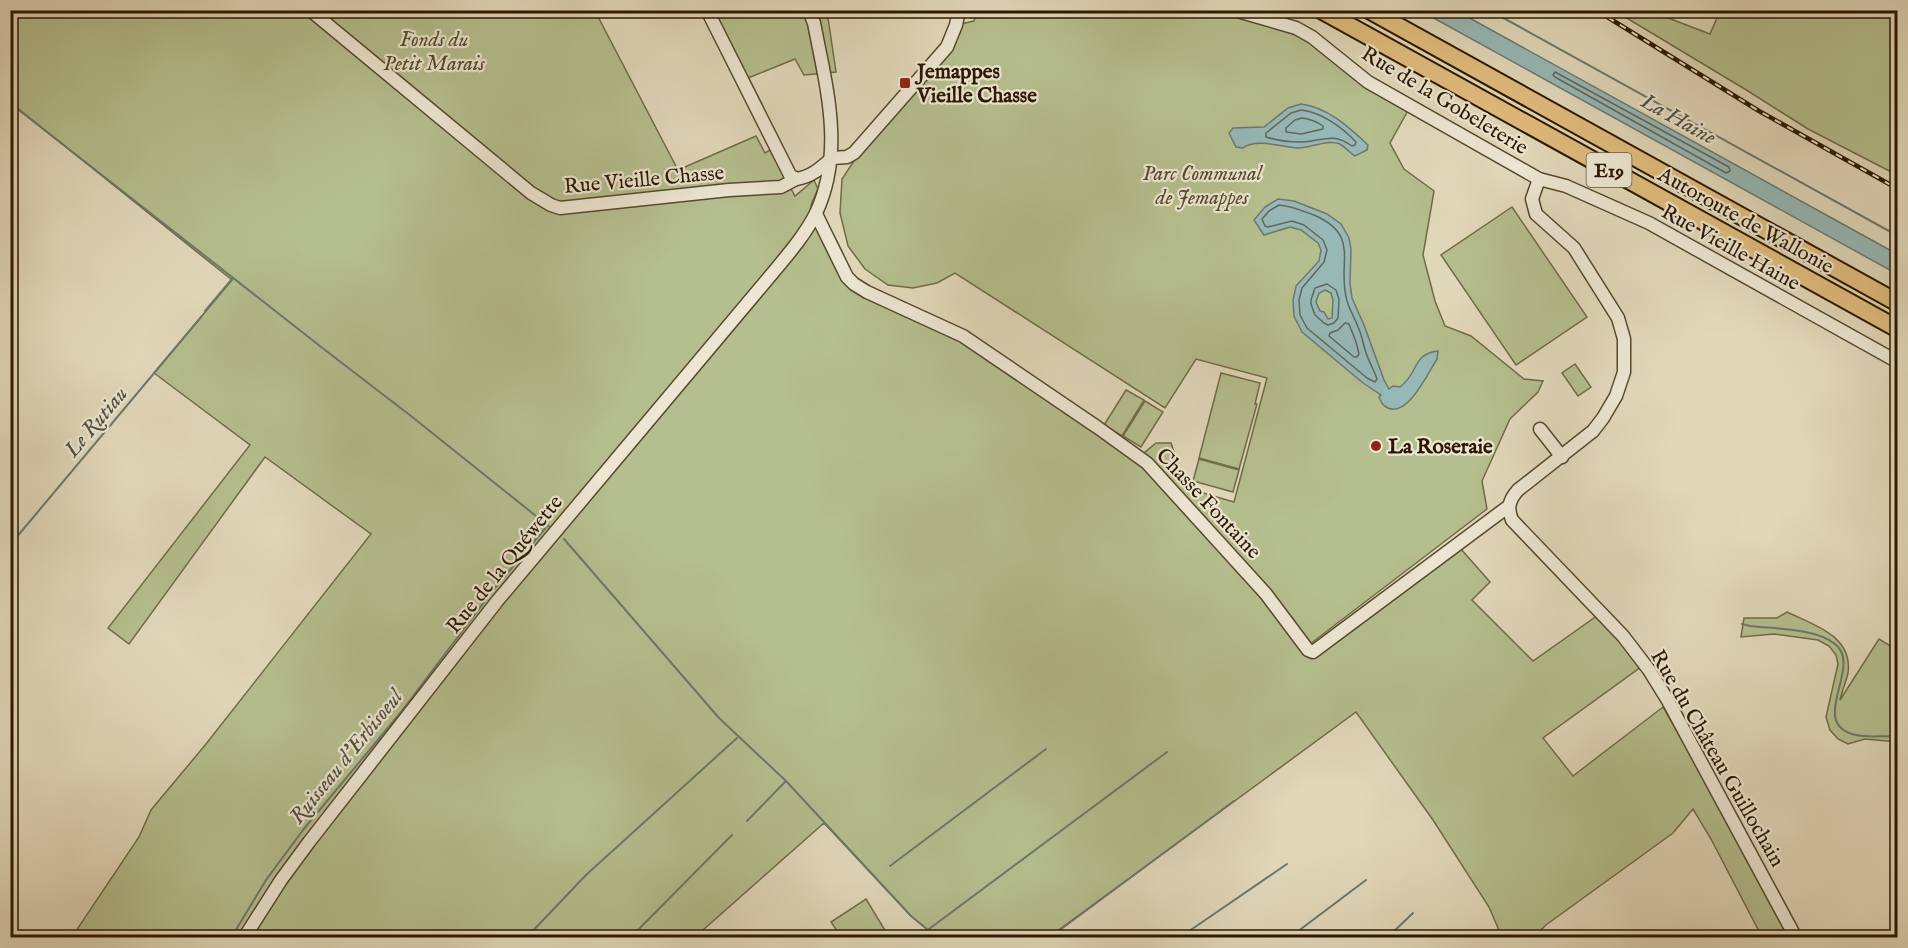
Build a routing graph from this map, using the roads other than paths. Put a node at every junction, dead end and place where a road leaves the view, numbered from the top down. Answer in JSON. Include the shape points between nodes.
{"nodes":[{"id":1,"x":310,"y":10,"type":"edge"},
{"id":2,"x":707,"y":10,"type":"edge"},
{"id":3,"x":809,"y":10,"type":"edge"},
{"id":4,"x":958,"y":10,"type":"edge"},
{"id":5,"x":1234,"y":10,"type":"edge"},
{"id":6,"x":1321,"y":10,"type":"edge"},
{"id":7,"x":1369,"y":10,"type":"edge"},
{"id":8,"x":832,"y":158,"type":"junction"},
{"id":9,"x":796,"y":179,"type":"junction"},
{"id":10,"x":1539,"y":179,"type":"junction"},
{"id":11,"x":816,"y":214,"type":"junction"},
{"id":12,"x":1898,"y":303,"type":"edge"},
{"id":13,"x":1898,"y":329,"type":"edge"},
{"id":14,"x":1898,"y":362,"type":"edge"},
{"id":15,"x":1540,"y":429,"type":"dead end"},
{"id":16,"x":1562,"y":457,"type":"junction"},
{"id":17,"x":1509,"y":506,"type":"junction"},
{"id":18,"x":244,"y":938,"type":"edge"},
{"id":19,"x":1796,"y":938,"type":"edge"}],
"edges":[{"from":1,"to":9,"type":"street","name":"Rue Vieille Chasse","via":[[531,193],[551,205],[560,208],[781,188]]},
{"from":2,"to":9,"type":"street","via":[[789,175]]},
{"from":3,"to":8,"type":"street","name":"Rue de la Quéwette","via":[[829,105]]},
{"from":4,"to":8,"type":"street","name":"Rue Vieille Chasse","via":[[947,47],[854,153]]},
{"from":5,"to":10,"type":"street","name":"Rue de la Gobeleterie","via":[[1296,28],[1368,82]]},
{"from":6,"to":13,"type":"highway","name":"Autoroute de Wallonie","number":"E19"},
{"from":7,"to":12,"type":"highway","name":"Autoroute de Wallonie","number":"E19"},
{"from":8,"to":9,"type":"street","name":"Rue Vieille Chasse","via":[[805,178]]},
{"from":8,"to":11,"type":"street","name":"Rue de la Quéwette"},
{"from":10,"to":14,"type":"street","name":"Rue Vieille Haine","via":[[1577,191],[1649,224]]},
{"from":10,"to":16,"type":"street","via":[[1532,200],[1536,214],[1579,255],[1618,318],[1624,339],[1624,372],[1616,396],[1593,431]]},
{"from":11,"to":17,"type":"street","name":"Chasse Fontaine","via":[[840,265],[854,284],[963,336],[1147,463],[1266,594],[1308,650],[1313,652]]},
{"from":11,"to":18,"type":"street","name":"Rue de la Quéwette","via":[[769,278],[498,600],[309,842]]},
{"from":15,"to":16,"type":"street"},
{"from":16,"to":17,"type":"street","via":[[1518,490]]},
{"from":17,"to":19,"type":"street","name":"Rue du Château Guillochain","via":[[1512,520],[1623,636],[1649,670]]}]}
